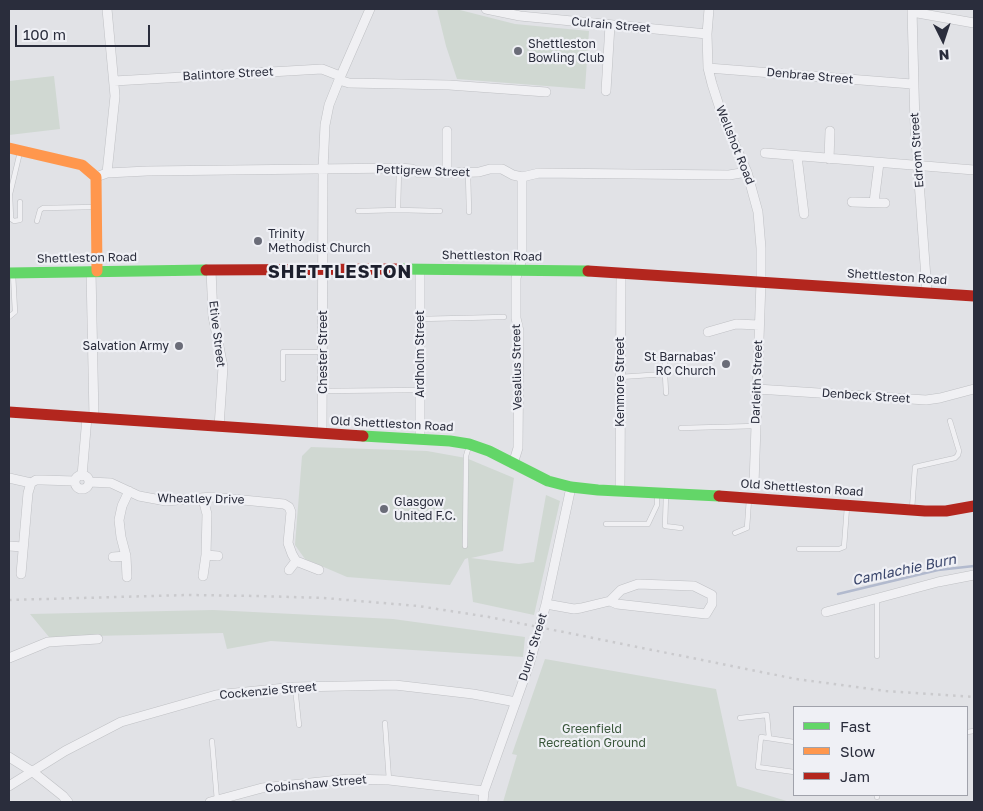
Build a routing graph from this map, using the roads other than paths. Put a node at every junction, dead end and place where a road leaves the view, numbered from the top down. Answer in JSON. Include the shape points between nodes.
{"nodes":[{"id":1,"x":107,"y":9,"type":"edge"},
{"id":2,"x":370,"y":9,"type":"edge"},
{"id":3,"x":486,"y":9,"type":"edge"},
{"id":4,"x":709,"y":9,"type":"edge"},
{"id":5,"x":912,"y":11,"type":"edge"},
{"id":6,"x":974,"y":23,"type":"edge"},
{"id":7,"x":610,"y":25,"type":"junction"},
{"id":8,"x":707,"y":34,"type":"junction"},
{"id":9,"x":708,"y":68,"type":"junction"},
{"id":10,"x":340,"y":78,"type":"junction"},
{"id":11,"x":114,"y":81,"type":"junction"},
{"id":12,"x":912,"y":84,"type":"junction"},
{"id":13,"x":606,"y":91,"type":"dead end"},
{"id":14,"x":546,"y":92,"type":"dead end"},
{"id":15,"x":447,"y":131,"type":"dead end"},
{"id":16,"x":830,"y":131,"type":"dead end"},
{"id":17,"x":9,"y":148,"type":"edge"},
{"id":18,"x":21,"y":151,"type":"junction"},
{"id":19,"x":765,"y":153,"type":"dead end"},
{"id":20,"x":797,"y":156,"type":"junction"},
{"id":21,"x":829,"y":158,"type":"junction"},
{"id":22,"x":879,"y":163,"type":"junction"},
{"id":23,"x":917,"y":164,"type":"junction"},
{"id":24,"x":399,"y":168,"type":"junction"},
{"id":25,"x":323,"y":169,"type":"junction"},
{"id":26,"x":974,"y":170,"type":"edge"},
{"id":27,"x":747,"y":172,"type":"junction"},
{"id":28,"x":446,"y":173,"type":"junction"},
{"id":29,"x":468,"y":173,"type":"junction"},
{"id":30,"x":101,"y":175,"type":"junction"},
{"id":31,"x":522,"y":177,"type":"junction"},
{"id":32,"x":9,"y":194,"type":"edge"},
{"id":33,"x":20,"y":202,"type":"dead end"},
{"id":34,"x":852,"y":202,"type":"dead end"},
{"id":35,"x":874,"y":202,"type":"junction"},
{"id":36,"x":885,"y":203,"type":"dead end"},
{"id":37,"x":97,"y":207,"type":"junction"},
{"id":38,"x":358,"y":210,"type":"dead end"},
{"id":39,"x":398,"y":210,"type":"junction"},
{"id":40,"x":440,"y":210,"type":"dead end"},
{"id":41,"x":469,"y":212,"type":"dead end"},
{"id":42,"x":804,"y":214,"type":"dead end"},
{"id":43,"x":37,"y":222,"type":"dead end"},
{"id":44,"x":323,"y":269,"type":"junction"},
{"id":45,"x":420,"y":269,"type":"junction"},
{"id":46,"x":211,"y":270,"type":"junction"},
{"id":47,"x":519,"y":270,"type":"junction"},
{"id":48,"x":94,"y":271,"type":"junction"},
{"id":49,"x":11,"y":273,"type":"edge"},
{"id":50,"x":622,"y":273,"type":"junction"},
{"id":51,"x":760,"y":281,"type":"junction"},
{"id":52,"x":926,"y":292,"type":"junction"},
{"id":53,"x":974,"y":296,"type":"edge"},
{"id":54,"x":9,"y":317,"type":"edge"},
{"id":55,"x":504,"y":317,"type":"dead end"},
{"id":56,"x":420,"y":319,"type":"junction"},
{"id":57,"x":759,"y":325,"type":"junction"},
{"id":58,"x":708,"y":332,"type":"dead end"},
{"id":59,"x":322,"y":352,"type":"junction"},
{"id":60,"x":665,"y":353,"type":"dead end"},
{"id":61,"x":664,"y":374,"type":"junction"},
{"id":62,"x":620,"y":377,"type":"junction"},
{"id":63,"x":283,"y":379,"type":"dead end"},
{"id":64,"x":757,"y":389,"type":"junction"},
{"id":65,"x":974,"y":389,"type":"edge"},
{"id":66,"x":420,"y":390,"type":"junction"},
{"id":67,"x":322,"y":391,"type":"junction"},
{"id":68,"x":666,"y":393,"type":"dead end"},
{"id":69,"x":9,"y":412,"type":"edge"},
{"id":70,"x":90,"y":417,"type":"junction"},
{"id":71,"x":950,"y":421,"type":"dead end"},
{"id":72,"x":756,"y":426,"type":"junction"},
{"id":73,"x":218,"y":427,"type":"junction"},
{"id":74,"x":681,"y":428,"type":"dead end"},
{"id":75,"x":322,"y":434,"type":"junction"},
{"id":76,"x":420,"y":439,"type":"junction"},
{"id":77,"x":469,"y":444,"type":"junction"},
{"id":78,"x":513,"y":464,"type":"junction"},
{"id":79,"x":9,"y":478,"type":"edge"},
{"id":80,"x":82,"y":479,"type":"junction"},
{"id":81,"x":31,"y":483,"type":"junction"},
{"id":82,"x":754,"y":484,"type":"dead end"},
{"id":83,"x":571,"y":487,"type":"junction"},
{"id":84,"x":129,"y":491,"type":"junction"},
{"id":85,"x":620,"y":492,"type":"junction"},
{"id":86,"x":662,"y":493,"type":"junction"},
{"id":87,"x":750,"y":497,"type":"junction"},
{"id":88,"x":203,"y":499,"type":"junction"},
{"id":89,"x":847,"y":505,"type":"junction"},
{"id":90,"x":974,"y":506,"type":"edge"},
{"id":91,"x":912,"y":510,"type":"junction"},
{"id":92,"x":606,"y":524,"type":"dead end"},
{"id":93,"x":681,"y":528,"type":"dead end"},
{"id":94,"x":735,"y":533,"type":"dead end"},
{"id":95,"x":9,"y":546,"type":"edge"},
{"id":96,"x":465,"y":546,"type":"dead end"},
{"id":97,"x":23,"y":547,"type":"junction"},
{"id":98,"x":799,"y":549,"type":"dead end"},
{"id":99,"x":206,"y":554,"type":"junction"},
{"id":100,"x":126,"y":556,"type":"junction"},
{"id":101,"x":218,"y":556,"type":"dead end"},
{"id":102,"x":113,"y":557,"type":"dead end"},
{"id":103,"x":296,"y":561,"type":"junction"},
{"id":104,"x":288,"y":570,"type":"dead end"},
{"id":105,"x":319,"y":570,"type":"dead end"},
{"id":106,"x":21,"y":574,"type":"dead end"},
{"id":107,"x":974,"y":575,"type":"edge"},
{"id":108,"x":203,"y":576,"type":"dead end"},
{"id":109,"x":127,"y":577,"type":"dead end"},
{"id":110,"x":877,"y":598,"type":"junction"},
{"id":111,"x":610,"y":600,"type":"junction"},
{"id":112,"x":546,"y":604,"type":"junction"},
{"id":113,"x":826,"y":612,"type":"dead end"},
{"id":114,"x":98,"y":639,"type":"dead end"},
{"id":115,"x":877,"y":656,"type":"dead end"},
{"id":116,"x":9,"y":658,"type":"edge"},
{"id":117,"x":295,"y":687,"type":"junction"},
{"id":118,"x":516,"y":702,"type":"junction"},
{"id":119,"x":740,"y":718,"type":"dead end"},
{"id":120,"x":385,"y":723,"type":"dead end"},
{"id":121,"x":299,"y":725,"type":"dead end"},
{"id":122,"x":769,"y":738,"type":"junction"},
{"id":123,"x":212,"y":741,"type":"dead end"},
{"id":124,"x":793,"y":742,"type":"edge"},
{"id":125,"x":9,"y":757,"type":"edge"},
{"id":126,"x":33,"y":772,"type":"junction"},
{"id":127,"x":793,"y":772,"type":"edge"},
{"id":128,"x":389,"y":780,"type":"junction"},
{"id":129,"x":9,"y":786,"type":"edge"},
{"id":130,"x":484,"y":791,"type":"junction"},
{"id":131,"x":213,"y":801,"type":"edge"},
{"id":132,"x":68,"y":802,"type":"edge"},
{"id":133,"x":483,"y":802,"type":"edge"}],
"edges":[{"from":1,"to":11,"type":"street"},
{"from":2,"to":10,"type":"street","name":"Chester Street"},
{"from":3,"to":7,"type":"street","name":"Culrain Street","via":[[520,16]]},
{"from":4,"to":8,"type":"street","name":"Wellshot Road"},
{"from":5,"to":6,"type":"street"},
{"from":5,"to":12,"type":"street","name":"Edrom Street"},
{"from":7,"to":8,"type":"street","name":"Culrain Street"},
{"from":7,"to":13,"type":"street"},
{"from":8,"to":9,"type":"street","name":"Wellshot Road"},
{"from":9,"to":12,"type":"street","name":"Denbrae Street"},
{"from":9,"to":27,"type":"street","name":"Wellshot Road","via":[[723,118]]},
{"from":10,"to":11,"type":"street","name":"Balintore Street","via":[[322,69]]},
{"from":10,"to":14,"type":"street","name":"Balintore Street","via":[[348,83],[449,85]]},
{"from":10,"to":25,"type":"street","name":"Chester Street","via":[[325,125]]},
{"from":11,"to":30,"type":"street","via":[[115,96]]},
{"from":12,"to":23,"type":"street","name":"Edrom Street"},
{"from":15,"to":28,"type":"street"},
{"from":16,"to":21,"type":"street"},
{"from":17,"to":18,"type":"street"},
{"from":18,"to":30,"type":"street","via":[[82,165]]},
{"from":18,"to":32,"type":"lane"},
{"from":19,"to":20,"type":"street"},
{"from":20,"to":21,"type":"street"},
{"from":20,"to":42,"type":"street"},
{"from":21,"to":22,"type":"street"},
{"from":22,"to":23,"type":"street"},
{"from":22,"to":35,"type":"street"},
{"from":23,"to":26,"type":"street"},
{"from":23,"to":52,"type":"street","name":"Edrom Street"},
{"from":24,"to":25,"type":"street","name":"Pettigrew Street"},
{"from":24,"to":28,"type":"street","name":"Pettigrew Street","via":[[420,173]]},
{"from":24,"to":39,"type":"lane"},
{"from":25,"to":30,"type":"street","name":"Pettigrew Street"},
{"from":25,"to":44,"type":"street","name":"Chester Street"},
{"from":27,"to":31,"type":"street","name":"Pettigrew Street","via":[[729,175],[538,173]]},
{"from":27,"to":51,"type":"street","name":"Wellshot Road","via":[[758,212]]},
{"from":28,"to":29,"type":"street","name":"Pettigrew Street"},
{"from":29,"to":31,"type":"street","name":"Pettigrew Street","via":[[502,169]]},
{"from":29,"to":41,"type":"lane"},
{"from":30,"to":37,"type":"street"},
{"from":31,"to":47,"type":"street","name":"Vesalius Street","via":[[522,259]]},
{"from":32,"to":33,"type":"lane","via":[[14,221],[20,220]]},
{"from":34,"to":35,"type":"street"},
{"from":35,"to":36,"type":"street"},
{"from":37,"to":43,"type":"lane","via":[[43,208]]},
{"from":37,"to":48,"type":"street"},
{"from":38,"to":39,"type":"lane"},
{"from":39,"to":40,"type":"lane"},
{"from":44,"to":45,"type":"street","name":"Shettleston Road"},
{"from":44,"to":46,"type":"street","name":"Shettleston Road"},
{"from":44,"to":59,"type":"street","name":"Chester Street"},
{"from":45,"to":47,"type":"street","name":"Shettleston Road"},
{"from":45,"to":56,"type":"street","name":"Ardholm Street"},
{"from":46,"to":48,"type":"street","name":"Shettleston Road"},
{"from":46,"to":73,"type":"street","name":"Etive Street","via":[[213,316],[223,367]]},
{"from":47,"to":50,"type":"street","name":"Shettleston Road"},
{"from":47,"to":78,"type":"street","name":"Vesalius Street","via":[[516,278],[518,448]]},
{"from":48,"to":49,"type":"street","name":"Shettleston Road"},
{"from":48,"to":70,"type":"street"},
{"from":49,"to":54,"type":"lane","via":[[15,312]]},
{"from":50,"to":51,"type":"street","name":"Shettleston Road"},
{"from":50,"to":62,"type":"street","name":"Kenmore Street"},
{"from":51,"to":52,"type":"street","name":"Shettleston Road"},
{"from":51,"to":57,"type":"street","name":"Darleith Street"},
{"from":52,"to":53,"type":"street","name":"Shettleston Road"},
{"from":55,"to":56,"type":"lane"},
{"from":56,"to":66,"type":"street","name":"Ardholm Street"},
{"from":57,"to":58,"type":"street","via":[[736,324]]},
{"from":57,"to":64,"type":"street","name":"Darleith Street"},
{"from":59,"to":63,"type":"lane","via":[[284,352]]},
{"from":59,"to":67,"type":"street","name":"Chester Street"},
{"from":60,"to":61,"type":"lane"},
{"from":61,"to":62,"type":"lane"},
{"from":61,"to":68,"type":"lane"},
{"from":62,"to":85,"type":"street","name":"Kenmore Street"},
{"from":64,"to":65,"type":"street","name":"Denbeck Street","via":[[926,400]]},
{"from":64,"to":72,"type":"street","name":"Darleith Street"},
{"from":66,"to":67,"type":"lane"},
{"from":66,"to":76,"type":"street","name":"Ardholm Street"},
{"from":67,"to":75,"type":"street","name":"Chester Street"},
{"from":69,"to":70,"type":"street","name":"Old Shettleston Road"},
{"from":70,"to":73,"type":"street","name":"Old Shettleston Road"},
{"from":70,"to":80,"type":"street"},
{"from":71,"to":91,"type":"lane","via":[[958,455],[915,467]]},
{"from":72,"to":74,"type":"lane"},
{"from":72,"to":82,"type":"street","name":"Darleith Street"},
{"from":73,"to":75,"type":"street","name":"Old Shettleston Road"},
{"from":75,"to":76,"type":"street","name":"Old Shettleston Road"},
{"from":76,"to":77,"type":"street","name":"Old Shettleston Road"},
{"from":77,"to":78,"type":"street","name":"Old Shettleston Road"},
{"from":77,"to":96,"type":"lane","via":[[466,456]]},
{"from":78,"to":83,"type":"street","name":"Old Shettleston Road","via":[[548,481]]},
{"from":79,"to":81,"type":"street","name":"Wheatley Drive"},
{"from":80,"to":81,"type":"street","name":"Wheatley Drive","via":[[36,480]]},
{"from":80,"to":84,"type":"street","name":"Wheatley Drive","via":[[111,483]]},
{"from":81,"to":97,"type":"street"},
{"from":83,"to":85,"type":"street","name":"Old Shettleston Road"},
{"from":83,"to":112,"type":"street","name":"Duror Street"},
{"from":84,"to":88,"type":"street","name":"Wheatley Drive","via":[[166,501]]},
{"from":84,"to":100,"type":"street","via":[[119,520]]},
{"from":85,"to":86,"type":"street","name":"Old Shettleston Road"},
{"from":86,"to":87,"type":"street","name":"Old Shettleston Road"},
{"from":86,"to":92,"type":"lane","via":[[648,524]]},
{"from":86,"to":93,"type":"lane","via":[[665,526]]},
{"from":87,"to":89,"type":"street","name":"Old Shettleston Road"},
{"from":87,"to":94,"type":"lane","via":[[747,528]]},
{"from":88,"to":99,"type":"street","via":[[207,514]]},
{"from":88,"to":103,"type":"street","name":"Wheatley Drive","via":[[261,501],[289,507],[288,543]]},
{"from":89,"to":91,"type":"street","name":"Old Shettleston Road"},
{"from":89,"to":98,"type":"lane","via":[[844,547]]},
{"from":90,"to":91,"type":"street","name":"Old Shettleston Road","via":[[946,511]]},
{"from":95,"to":97,"type":"street"},
{"from":97,"to":106,"type":"street"},
{"from":99,"to":101,"type":"street"},
{"from":99,"to":108,"type":"street"},
{"from":100,"to":102,"type":"street"},
{"from":100,"to":109,"type":"street"},
{"from":103,"to":104,"type":"street"},
{"from":103,"to":105,"type":"street"},
{"from":107,"to":110,"type":"street"},
{"from":110,"to":113,"type":"street"},
{"from":110,"to":115,"type":"lane"},
{"from":111,"to":111,"type":"street","via":[[621,590],[638,584],[694,586],[712,595],[712,604],[706,614],[616,604]]},
{"from":111,"to":112,"type":"street","via":[[574,609]]},
{"from":112,"to":118,"type":"street","name":"Duror Street"},
{"from":114,"to":116,"type":"street","via":[[48,642]]},
{"from":117,"to":118,"type":"street","name":"Cockenzie Street","via":[[394,685]]},
{"from":117,"to":121,"type":"lane"},
{"from":117,"to":126,"type":"street","name":"Cockenzie Street","via":[[216,695],[121,722]]},
{"from":118,"to":130,"type":"street","name":"Duror Street"},
{"from":119,"to":122,"type":"lane","via":[[767,715]]},
{"from":120,"to":128,"type":"lane"},
{"from":122,"to":124,"type":"lane"},
{"from":122,"to":127,"type":"lane","via":[[761,737],[758,766]]},
{"from":123,"to":131,"type":"lane"},
{"from":125,"to":126,"type":"street"},
{"from":126,"to":129,"type":"street","name":"Cockenzie Street"},
{"from":126,"to":132,"type":"street"},
{"from":128,"to":130,"type":"street","name":"Cobinshaw Street"},
{"from":128,"to":131,"type":"street","name":"Cobinshaw Street","via":[[349,779],[262,788]]},
{"from":130,"to":133,"type":"street","name":"Duror Street"}]}
